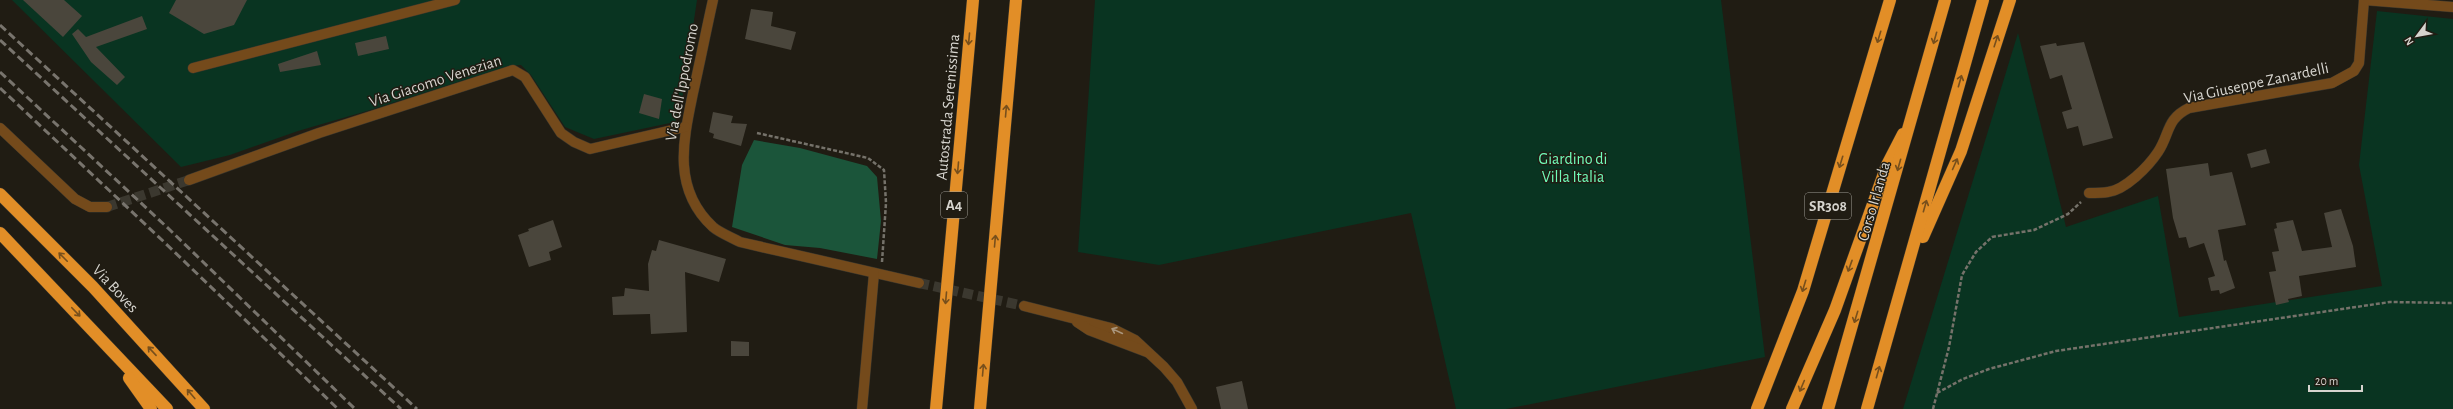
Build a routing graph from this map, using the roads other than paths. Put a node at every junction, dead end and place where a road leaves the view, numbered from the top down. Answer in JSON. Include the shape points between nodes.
{"nodes":[{"id":1,"x":455,"y":0,"type":"edge"},
{"id":2,"x":713,"y":0,"type":"edge"},
{"id":3,"x":973,"y":0,"type":"edge"},
{"id":4,"x":1016,"y":0,"type":"edge"},
{"id":5,"x":1890,"y":0,"type":"edge"},
{"id":6,"x":1945,"y":0,"type":"edge"},
{"id":7,"x":1983,"y":0,"type":"edge"},
{"id":8,"x":2010,"y":0,"type":"edge"},
{"id":9,"x":2364,"y":0,"type":"edge"},
{"id":10,"x":2453,"y":7,"type":"edge"},
{"id":11,"x":193,"y":68,"type":"dead end"},
{"id":12,"x":1914,"y":114,"type":"junction"},
{"id":13,"x":685,"y":127,"type":"junction"},
{"id":14,"x":0,"y":128,"type":"edge"},
{"id":15,"x":189,"y":180,"type":"tunnel mouth"},
{"id":16,"x":2089,"y":193,"type":"road end"},
{"id":17,"x":0,"y":194,"type":"edge"},
{"id":18,"x":106,"y":207,"type":"tunnel mouth"},
{"id":19,"x":0,"y":233,"type":"edge"},
{"id":20,"x":878,"y":274,"type":"junction"},
{"id":21,"x":1905,"y":277,"type":"junction"},
{"id":22,"x":919,"y":282,"type":"tunnel mouth"},
{"id":23,"x":1024,"y":306,"type":"tunnel mouth"},
{"id":24,"x":96,"y":333,"type":"junction"},
{"id":25,"x":151,"y":409,"type":"edge"},
{"id":26,"x":167,"y":409,"type":"edge"},
{"id":27,"x":204,"y":409,"type":"edge"},
{"id":28,"x":862,"y":409,"type":"edge"},
{"id":29,"x":936,"y":409,"type":"edge"},
{"id":30,"x":980,"y":409,"type":"edge"},
{"id":31,"x":1192,"y":409,"type":"edge"},
{"id":32,"x":1757,"y":409,"type":"edge"},
{"id":33,"x":1792,"y":409,"type":"edge"},
{"id":34,"x":1828,"y":409,"type":"edge"},
{"id":35,"x":1867,"y":409,"type":"edge"}],
"edges":[{"from":1,"to":11,"type":"street"},
{"from":2,"to":13,"type":"street","name":"Via dell'Ippodromo"},
{"from":3,"to":29,"type":"highway","name":"Autostrada Serenissima","number":"A4","one_way":true},
{"from":30,"to":4,"type":"highway","one_way":true},
{"from":5,"to":32,"type":"highway","number":"SR308","one_way":true,"via":[[1803,291]]},
{"from":6,"to":12,"type":"highway","name":"Corso Irlanda","one_way":true},
{"from":21,"to":7,"type":"highway","one_way":true},
{"from":21,"to":8,"type":"highway","one_way":true,"via":[[1961,151]]},
{"from":9,"to":10,"type":"street"},
{"from":9,"to":16,"type":"street","name":"Via Giuseppe Zanardelli","via":[[2359,63],[2354,71],[2332,84],[2189,108],[2177,114],[2170,123],[2158,152],[2135,179],[2109,192]]},
{"from":12,"to":33,"type":"highway","one_way":true,"via":[[1886,165],[1835,310]]},
{"from":12,"to":34,"type":"highway","name":"Corso Irlanda","one_way":true},
{"from":13,"to":15,"type":"street","name":"Via Giacomo Venezian","via":[[590,148],[574,142],[561,133],[525,77],[513,70],[319,133]]},
{"from":13,"to":20,"type":"street","name":"Via dell'Ippodromo","via":[[682,150],[684,173],[694,203],[714,227],[740,242]]},
{"from":14,"to":18,"type":"street","via":[[76,199],[90,207]]},
{"from":27,"to":17,"type":"highway","name":"Via Boves","one_way":true,"via":[[93,287]]},
{"from":19,"to":24,"type":"highway","one_way":true},
{"from":20,"to":22,"type":"street","name":"Via dell'Ippodromo"},
{"from":20,"to":28,"type":"street"},
{"from":35,"to":21,"type":"highway","one_way":true},
{"from":23,"to":31,"type":"street","via":[[1075,321],[1125,346],[1148,353],[1176,382]]},
{"from":24,"to":25,"type":"highway"},
{"from":24,"to":26,"type":"highway"}]}
